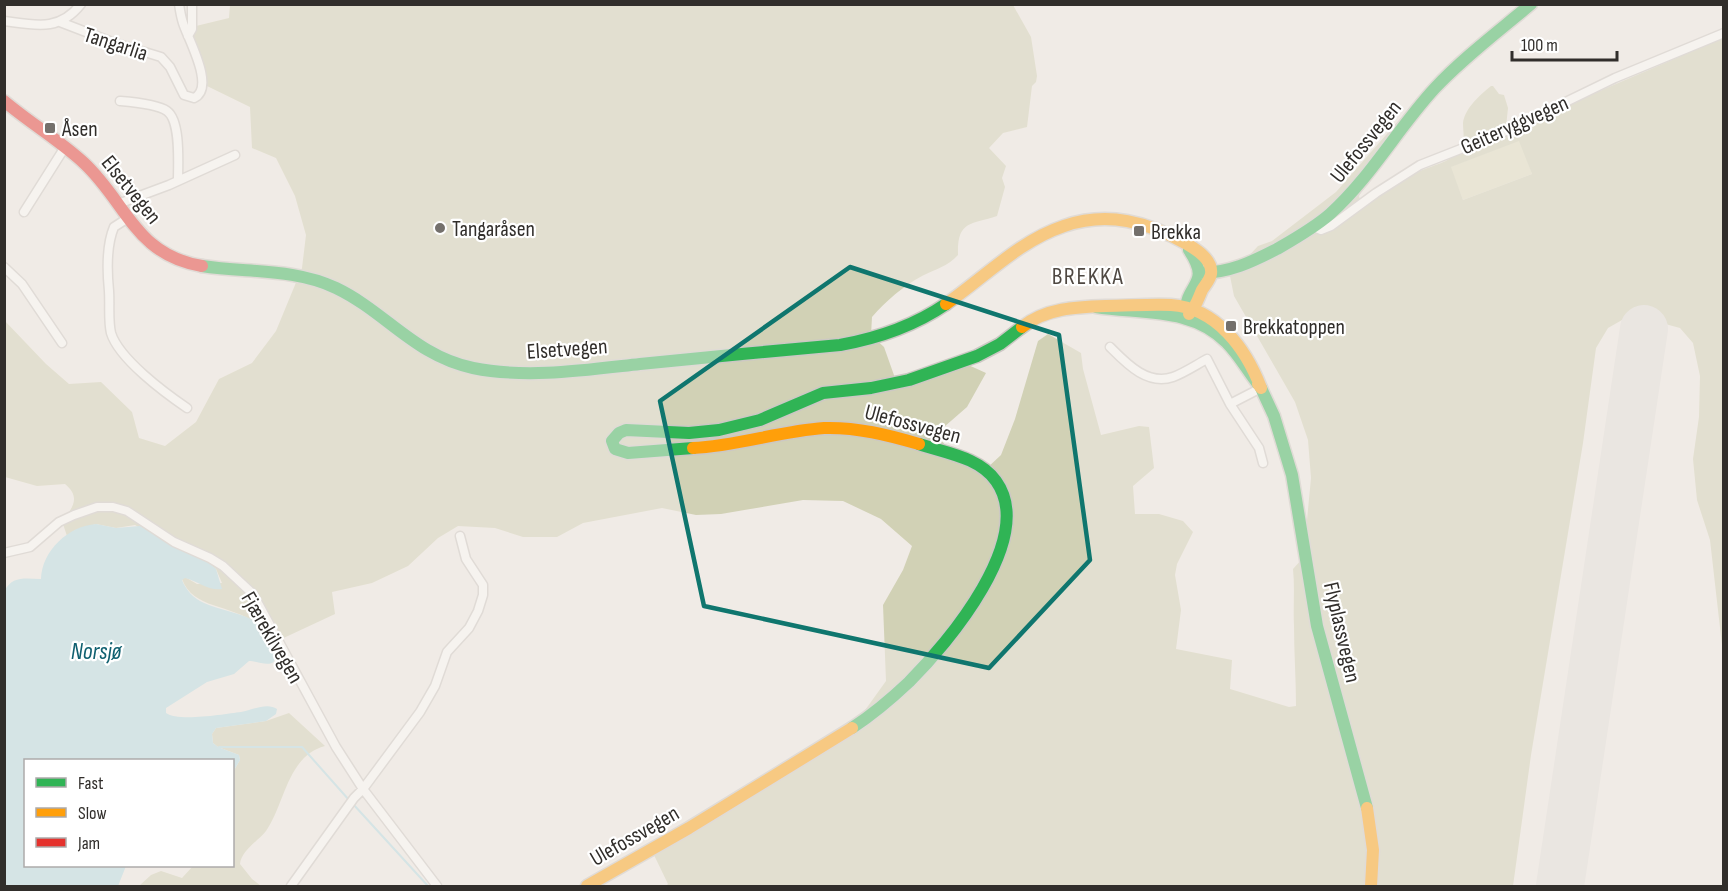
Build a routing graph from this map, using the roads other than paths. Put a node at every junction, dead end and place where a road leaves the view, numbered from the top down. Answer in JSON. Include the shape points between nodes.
{"nodes":[{"id":1,"x":81,"y":4,"type":"edge"},
{"id":2,"x":179,"y":4,"type":"edge"},
{"id":3,"x":192,"y":4,"type":"edge"},
{"id":4,"x":1531,"y":4,"type":"edge"},
{"id":5,"x":4,"y":21,"type":"edge"},
{"id":6,"x":60,"y":22,"type":"junction"},
{"id":7,"x":1724,"y":33,"type":"edge"},
{"id":8,"x":188,"y":36,"type":"junction"},
{"id":9,"x":4,"y":101,"type":"edge"},
{"id":10,"x":120,"y":101,"type":"dead end"},
{"id":11,"x":65,"y":147,"type":"junction"},
{"id":12,"x":235,"y":155,"type":"dead end"},
{"id":13,"x":178,"y":180,"type":"junction"},
{"id":14,"x":118,"y":204,"type":"junction"},
{"id":15,"x":24,"y":212,"type":"dead end"},
{"id":16,"x":128,"y":218,"type":"junction"},
{"id":17,"x":1314,"y":227,"type":"junction"},
{"id":18,"x":4,"y":267,"type":"edge"},
{"id":19,"x":1206,"y":273,"type":"junction"},
{"id":20,"x":1188,"y":311,"type":"junction"},
{"id":21,"x":62,"y":343,"type":"dead end"},
{"id":22,"x":1110,"y":347,"type":"dead end"},
{"id":23,"x":1262,"y":388,"type":"junction"},
{"id":24,"x":1230,"y":404,"type":"junction"},
{"id":25,"x":187,"y":408,"type":"dead end"},
{"id":26,"x":1263,"y":463,"type":"dead end"},
{"id":27,"x":460,"y":536,"type":"dead end"},
{"id":28,"x":4,"y":552,"type":"edge"},
{"id":29,"x":363,"y":789,"type":"junction"},
{"id":30,"x":291,"y":886,"type":"edge"},
{"id":31,"x":437,"y":886,"type":"edge"},
{"id":32,"x":587,"y":886,"type":"edge"},
{"id":33,"x":1371,"y":886,"type":"edge"}],
"edges":[{"from":1,"to":6,"type":"street"},
{"from":2,"to":8,"type":"street","name":"Tangarlia"},
{"from":3,"to":8,"type":"street","via":[[192,29]]},
{"from":4,"to":17,"type":"street","name":"Ulefossvegen","via":[[1437,86],[1357,186]]},
{"from":5,"to":6,"type":"street","via":[[39,25]]},
{"from":6,"to":8,"type":"street","name":"Tangarlia","via":[[160,57],[170,67],[184,95],[194,98],[200,95],[201,71]]},
{"from":7,"to":17,"type":"street","name":"Geiteryggvegen","via":[[1420,165],[1331,226],[1321,230]]},
{"from":9,"to":11,"type":"street","name":"Elsetvegen"},
{"from":10,"to":13,"type":"street","via":[[169,113],[177,138]]},
{"from":11,"to":14,"type":"street","name":"Elsetvegen","via":[[95,173]]},
{"from":11,"to":15,"type":"street"},
{"from":12,"to":13,"type":"street"},
{"from":13,"to":14,"type":"street"},
{"from":14,"to":16,"type":"street","name":"Elsetvegen"},
{"from":16,"to":19,"type":"street","name":"Elsetvegen","via":[[148,243],[177,259],[319,281],[345,292],[412,343],[440,358],[468,367],[512,373],[840,345],[876,338],[927,316],[1034,239],[1073,223],[1106,219],[1140,223],[1168,233],[1204,257],[1209,264]]},
{"from":16,"to":25,"type":"street","via":[[114,226],[110,243],[112,335],[147,377]]},
{"from":17,"to":19,"type":"street","name":"Ulefossvegen","via":[[1237,269]]},
{"from":18,"to":21,"type":"street","via":[[32,297]]},
{"from":19,"to":20,"type":"street","via":[[1209,282]]},
{"from":20,"to":23,"type":"street","name":"Flyplassvegen","via":[[1221,337]]},
{"from":20,"to":32,"type":"street","name":"Ulefossvegen","via":[[1140,304],[1047,312],[991,348],[931,374],[885,386],[823,393],[750,423],[703,432],[626,430],[616,434],[613,447],[625,455],[832,428],[879,433],[961,457],[985,469],[1003,493],[1006,529],[997,558],[963,619],[920,671],[884,704],[821,748]]},
{"from":22,"to":24,"type":"street","via":[[1139,372],[1156,378],[1172,377],[1207,359]]},
{"from":23,"to":24,"type":"street"},
{"from":23,"to":33,"type":"street","name":"Flyplassvegen","via":[[1292,470],[1317,624],[1370,820],[1374,857]]},
{"from":24,"to":26,"type":"street","via":[[1259,448]]},
{"from":27,"to":29,"type":"street","via":[[466,559],[483,585],[478,611],[469,628],[447,652],[435,686],[420,712]]},
{"from":28,"to":29,"type":"street","name":"Fjærekilvegen","via":[[30,547],[65,519],[104,506],[127,511],[174,542],[216,561],[256,599]]},
{"from":29,"to":30,"type":"street"},
{"from":29,"to":31,"type":"street","name":"Fjærekilvegen"}]}
